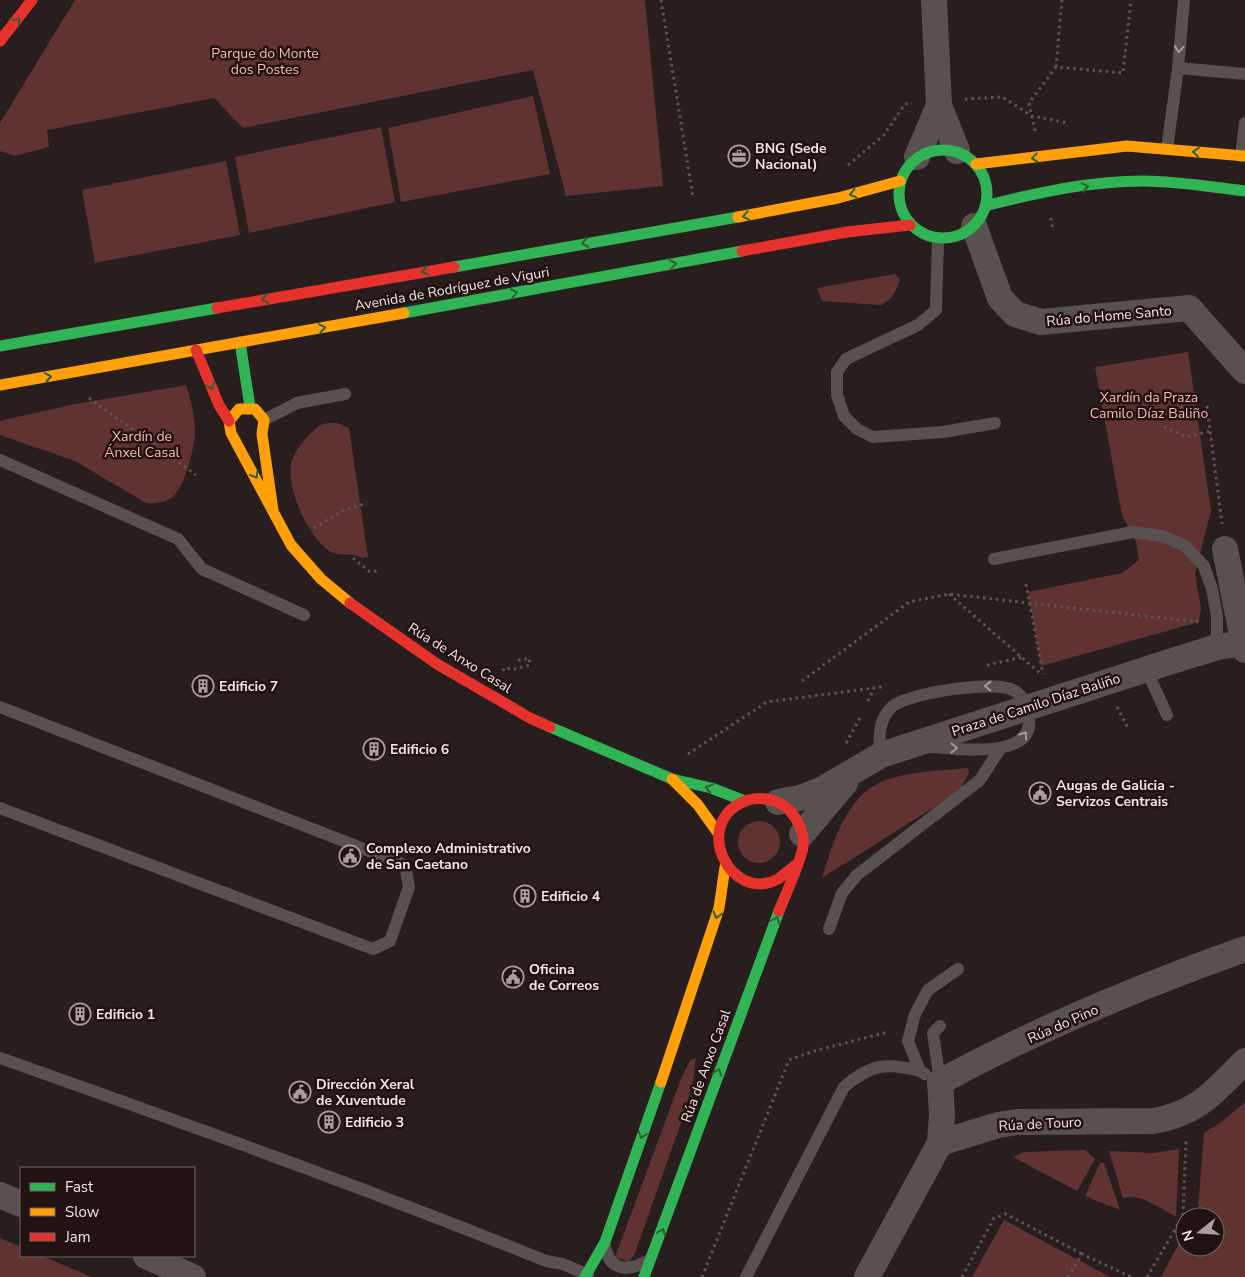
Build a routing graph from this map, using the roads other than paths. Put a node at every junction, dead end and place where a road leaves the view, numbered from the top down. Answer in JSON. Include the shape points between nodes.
{"nodes":[{"id":1,"x":32,"y":0,"type":"edge"},
{"id":2,"x":934,"y":0,"type":"edge"},
{"id":3,"x":1184,"y":0,"type":"edge"},
{"id":4,"x":0,"y":41,"type":"edge"},
{"id":5,"x":1178,"y":68,"type":"junction"},
{"id":6,"x":1245,"y":74,"type":"edge"},
{"id":7,"x":930,"y":104,"type":"junction"},
{"id":8,"x":1245,"y":123,"type":"edge"},
{"id":9,"x":1167,"y":149,"type":"junction"},
{"id":10,"x":1243,"y":156,"type":"edge"},
{"id":11,"x":917,"y":157,"type":"junction"},
{"id":12,"x":967,"y":158,"type":"junction"},
{"id":13,"x":900,"y":181,"type":"junction"},
{"id":14,"x":1245,"y":191,"type":"edge"},
{"id":15,"x":979,"y":216,"type":"junction"},
{"id":16,"x":910,"y":225,"type":"junction"},
{"id":17,"x":938,"y":238,"type":"junction"},
{"id":18,"x":240,"y":342,"type":"junction"},
{"id":19,"x":0,"y":346,"type":"edge"},
{"id":20,"x":196,"y":350,"type":"junction"},
{"id":21,"x":1245,"y":370,"type":"edge"},
{"id":22,"x":0,"y":384,"type":"edge"},
{"id":23,"x":345,"y":394,"type":"dead end"},
{"id":24,"x":250,"y":407,"type":"junction"},
{"id":25,"x":264,"y":420,"type":"junction"},
{"id":26,"x":229,"y":421,"type":"junction"},
{"id":27,"x":995,"y":423,"type":"dead end"},
{"id":28,"x":250,"y":439,"type":"junction"},
{"id":29,"x":0,"y":460,"type":"edge"},
{"id":30,"x":273,"y":510,"type":"junction"},
{"id":31,"x":1225,"y":549,"type":"road end"},
{"id":32,"x":994,"y":559,"type":"dead end"},
{"id":33,"x":304,"y":615,"type":"dead end"},
{"id":34,"x":1244,"y":645,"type":"edge"},
{"id":35,"x":1217,"y":647,"type":"junction"},
{"id":36,"x":1146,"y":669,"type":"junction"},
{"id":37,"x":0,"y":707,"type":"edge"},
{"id":38,"x":1027,"y":707,"type":"junction"},
{"id":39,"x":1167,"y":715,"type":"dead end"},
{"id":40,"x":907,"y":747,"type":"junction"},
{"id":41,"x":1000,"y":749,"type":"junction"},
{"id":42,"x":881,"y":755,"type":"junction"},
{"id":43,"x":858,"y":769,"type":"junction"},
{"id":44,"x":672,"y":779,"type":"junction"},
{"id":45,"x":745,"y":801,"type":"junction"},
{"id":46,"x":778,"y":802,"type":"junction"},
{"id":47,"x":0,"y":808,"type":"edge"},
{"id":48,"x":718,"y":833,"type":"junction"},
{"id":49,"x":802,"y":834,"type":"junction"},
{"id":50,"x":796,"y":865,"type":"junction"},
{"id":51,"x":725,"y":867,"type":"junction"},
{"id":52,"x":829,"y":929,"type":"dead end"},
{"id":53,"x":1245,"y":949,"type":"edge"},
{"id":54,"x":958,"y":969,"type":"dead end"},
{"id":55,"x":940,"y":1026,"type":"dead end"},
{"id":56,"x":0,"y":1058,"type":"edge"},
{"id":57,"x":1245,"y":1061,"type":"edge"},
{"id":58,"x":930,"y":1077,"type":"junction"},
{"id":59,"x":940,"y":1143,"type":"junction"},
{"id":60,"x":0,"y":1195,"type":"edge"},
{"id":61,"x":20,"y":1204,"type":"edge"},
{"id":62,"x":605,"y":1242,"type":"junction"},
{"id":63,"x":148,"y":1257,"type":"edge"},
{"id":64,"x":651,"y":1259,"type":"junction"},
{"id":65,"x":588,"y":1276,"type":"edge"},
{"id":66,"x":193,"y":1277,"type":"edge"},
{"id":67,"x":644,"y":1277,"type":"edge"},
{"id":68,"x":746,"y":1277,"type":"edge"},
{"id":69,"x":867,"y":1277,"type":"edge"}],
"edges":[{"from":4,"to":1,"type":"main road","one_way":true},
{"from":2,"to":7,"type":"street"},
{"from":3,"to":5,"type":"lane","one_way":true},
{"from":5,"to":6,"type":"lane"},
{"from":5,"to":9,"type":"lane"},
{"from":7,"to":11,"type":"street"},
{"from":7,"to":12,"type":"street"},
{"from":8,"to":10,"type":"lane"},
{"from":10,"to":9,"type":"main road","one_way":true},
{"from":9,"to":12,"type":"main road","one_way":true,"via":[[1127,146]]},
{"from":11,"to":12,"type":"main road","via":[[936,150]]},
{"from":11,"to":13,"type":"main road","via":[[904,171]]},
{"from":12,"to":15,"type":"main road","via":[[986,184]]},
{"from":13,"to":16,"type":"main road","via":[[899,202]]},
{"from":13,"to":19,"type":"main road","name":"Avenida de Rodríguez de Viguri","one_way":true,"via":[[838,198],[698,224]]},
{"from":15,"to":14,"type":"main road","one_way":true,"via":[[1036,194],[1114,183],[1142,181]]},
{"from":15,"to":17,"type":"main road","via":[[956,236]]},
{"from":15,"to":21,"type":"street","name":"Rúa do Home Santo","via":[[1000,298],[1014,314],[1041,322],[1189,308]]},
{"from":16,"to":17,"type":"main road","via":[[921,233]]},
{"from":18,"to":16,"type":"main road","name":"Avenida de Rodríguez de Viguri","one_way":true,"via":[[847,232]]},
{"from":17,"to":27,"type":"lane","via":[[936,310],[918,325],[846,360],[837,372],[837,395],[844,416],[857,429],[873,437],[943,432]]},
{"from":18,"to":20,"type":"main road","name":"Avenida de Rodríguez de Viguri"},
{"from":18,"to":24,"type":"main road"},
{"from":22,"to":20,"type":"main road","name":"Avenida de Rodríguez de Viguri","one_way":true},
{"from":20,"to":26,"type":"main road","name":"Rúa de Anxo Casal","one_way":true},
{"from":23,"to":25,"type":"lane","via":[[296,403]]},
{"from":24,"to":25,"type":"main road"},
{"from":24,"to":26,"type":"main road","via":[[239,409]]},
{"from":25,"to":28,"type":"main road","name":"Rúa de Anxo Casal"},
{"from":26,"to":28,"type":"main road","name":"Rúa de Anxo Casal","via":[[231,433]]},
{"from":28,"to":30,"type":"main road","name":"Rúa de Anxo Casal","one_way":true},
{"from":28,"to":30,"type":"main road","name":"Rúa de Anxo Casal"},
{"from":29,"to":33,"type":"lane","via":[[178,539],[202,569]]},
{"from":30,"to":44,"type":"main road","name":"Rúa de Anxo Casal","via":[[290,545],[321,580],[437,664],[530,718]]},
{"from":31,"to":34,"type":"street"},
{"from":32,"to":35,"type":"lane","via":[[1133,532],[1162,536],[1185,546],[1204,566],[1217,616]]},
{"from":34,"to":35,"type":"street","name":"Praza de Camilo Díaz Baliño"},
{"from":35,"to":36,"type":"street","name":"Praza de Camilo Díaz Baliño"},
{"from":36,"to":38,"type":"street","name":"Praza de Camilo Díaz Baliño"},
{"from":36,"to":39,"type":"lane"},
{"from":37,"to":47,"type":"lane","via":[[405,865],[409,887],[390,941],[372,949]]},
{"from":38,"to":40,"type":"street","name":"Praza de Camilo Díaz Baliño"},
{"from":41,"to":38,"type":"lane","one_way":true,"via":[[1023,739],[1028,730]]},
{"from":38,"to":42,"type":"lane","one_way":true,"via":[[1015,692],[997,686],[972,685],[900,702],[889,711],[879,729]]},
{"from":40,"to":41,"type":"lane","one_way":true},
{"from":40,"to":42,"type":"street","name":"Praza de Camilo Díaz Baliño"},
{"from":41,"to":52,"type":"lane","via":[[980,780],[857,875],[842,893]]},
{"from":42,"to":43,"type":"street","name":"Praza de Camilo Díaz Baliño"},
{"from":43,"to":46,"type":"street","name":"Praza de Camilo Díaz Baliño","via":[[822,789]]},
{"from":43,"to":49,"type":"street","name":"Praza de Camilo Díaz Baliño"},
{"from":45,"to":44,"type":"main road","name":"Rúa de Anxo Casal","one_way":true,"via":[[711,788]]},
{"from":44,"to":48,"type":"main road","name":"Rúa de Anxo Casal","via":[[698,804]]},
{"from":45,"to":46,"type":"main road","name":"Rúa de Anxo Casal","via":[[755,798]]},
{"from":45,"to":48,"type":"main road","via":[[733,808]]},
{"from":46,"to":49,"type":"main road","via":[[798,821]]},
{"from":48,"to":51,"type":"main road","name":"Rúa de Anxo Casal","via":[[718,846]]},
{"from":49,"to":50,"type":"main road","name":"Rúa de Anxo Casal","via":[[803,847]]},
{"from":50,"to":51,"type":"main road","via":[[787,875],[760,884],[747,882]]},
{"from":64,"to":50,"type":"main road","name":"Rúa de Anxo Casal","one_way":true},
{"from":51,"to":62,"type":"main road","name":"Rúa de Anxo Casal","one_way":true,"via":[[719,908]]},
{"from":53,"to":58,"type":"street","name":"Rúa do Pino"},
{"from":54,"to":58,"type":"lane","via":[[928,990],[915,1014],[908,1041]]},
{"from":55,"to":58,"type":"lane","via":[[933,1033]]},
{"from":56,"to":65,"type":"lane","via":[[296,1164]]},
{"from":57,"to":59,"type":"street","name":"Rúa de Touro","via":[[1204,1102],[1168,1118],[1153,1121],[1017,1122]]},
{"from":58,"to":59,"type":"street","via":[[942,1114]]},
{"from":58,"to":68,"type":"lane","via":[[895,1064],[873,1067],[858,1074],[844,1087]]},
{"from":59,"to":69,"type":"street"},
{"from":60,"to":61,"type":"street"},
{"from":62,"to":64,"type":"lane","via":[[607,1255],[620,1269],[640,1266]]},
{"from":62,"to":65,"type":"main road","name":"Rúa de Anxo Casal"},
{"from":63,"to":66,"type":"street"},
{"from":64,"to":67,"type":"main road","name":"Rúa de Anxo Casal"}]}
